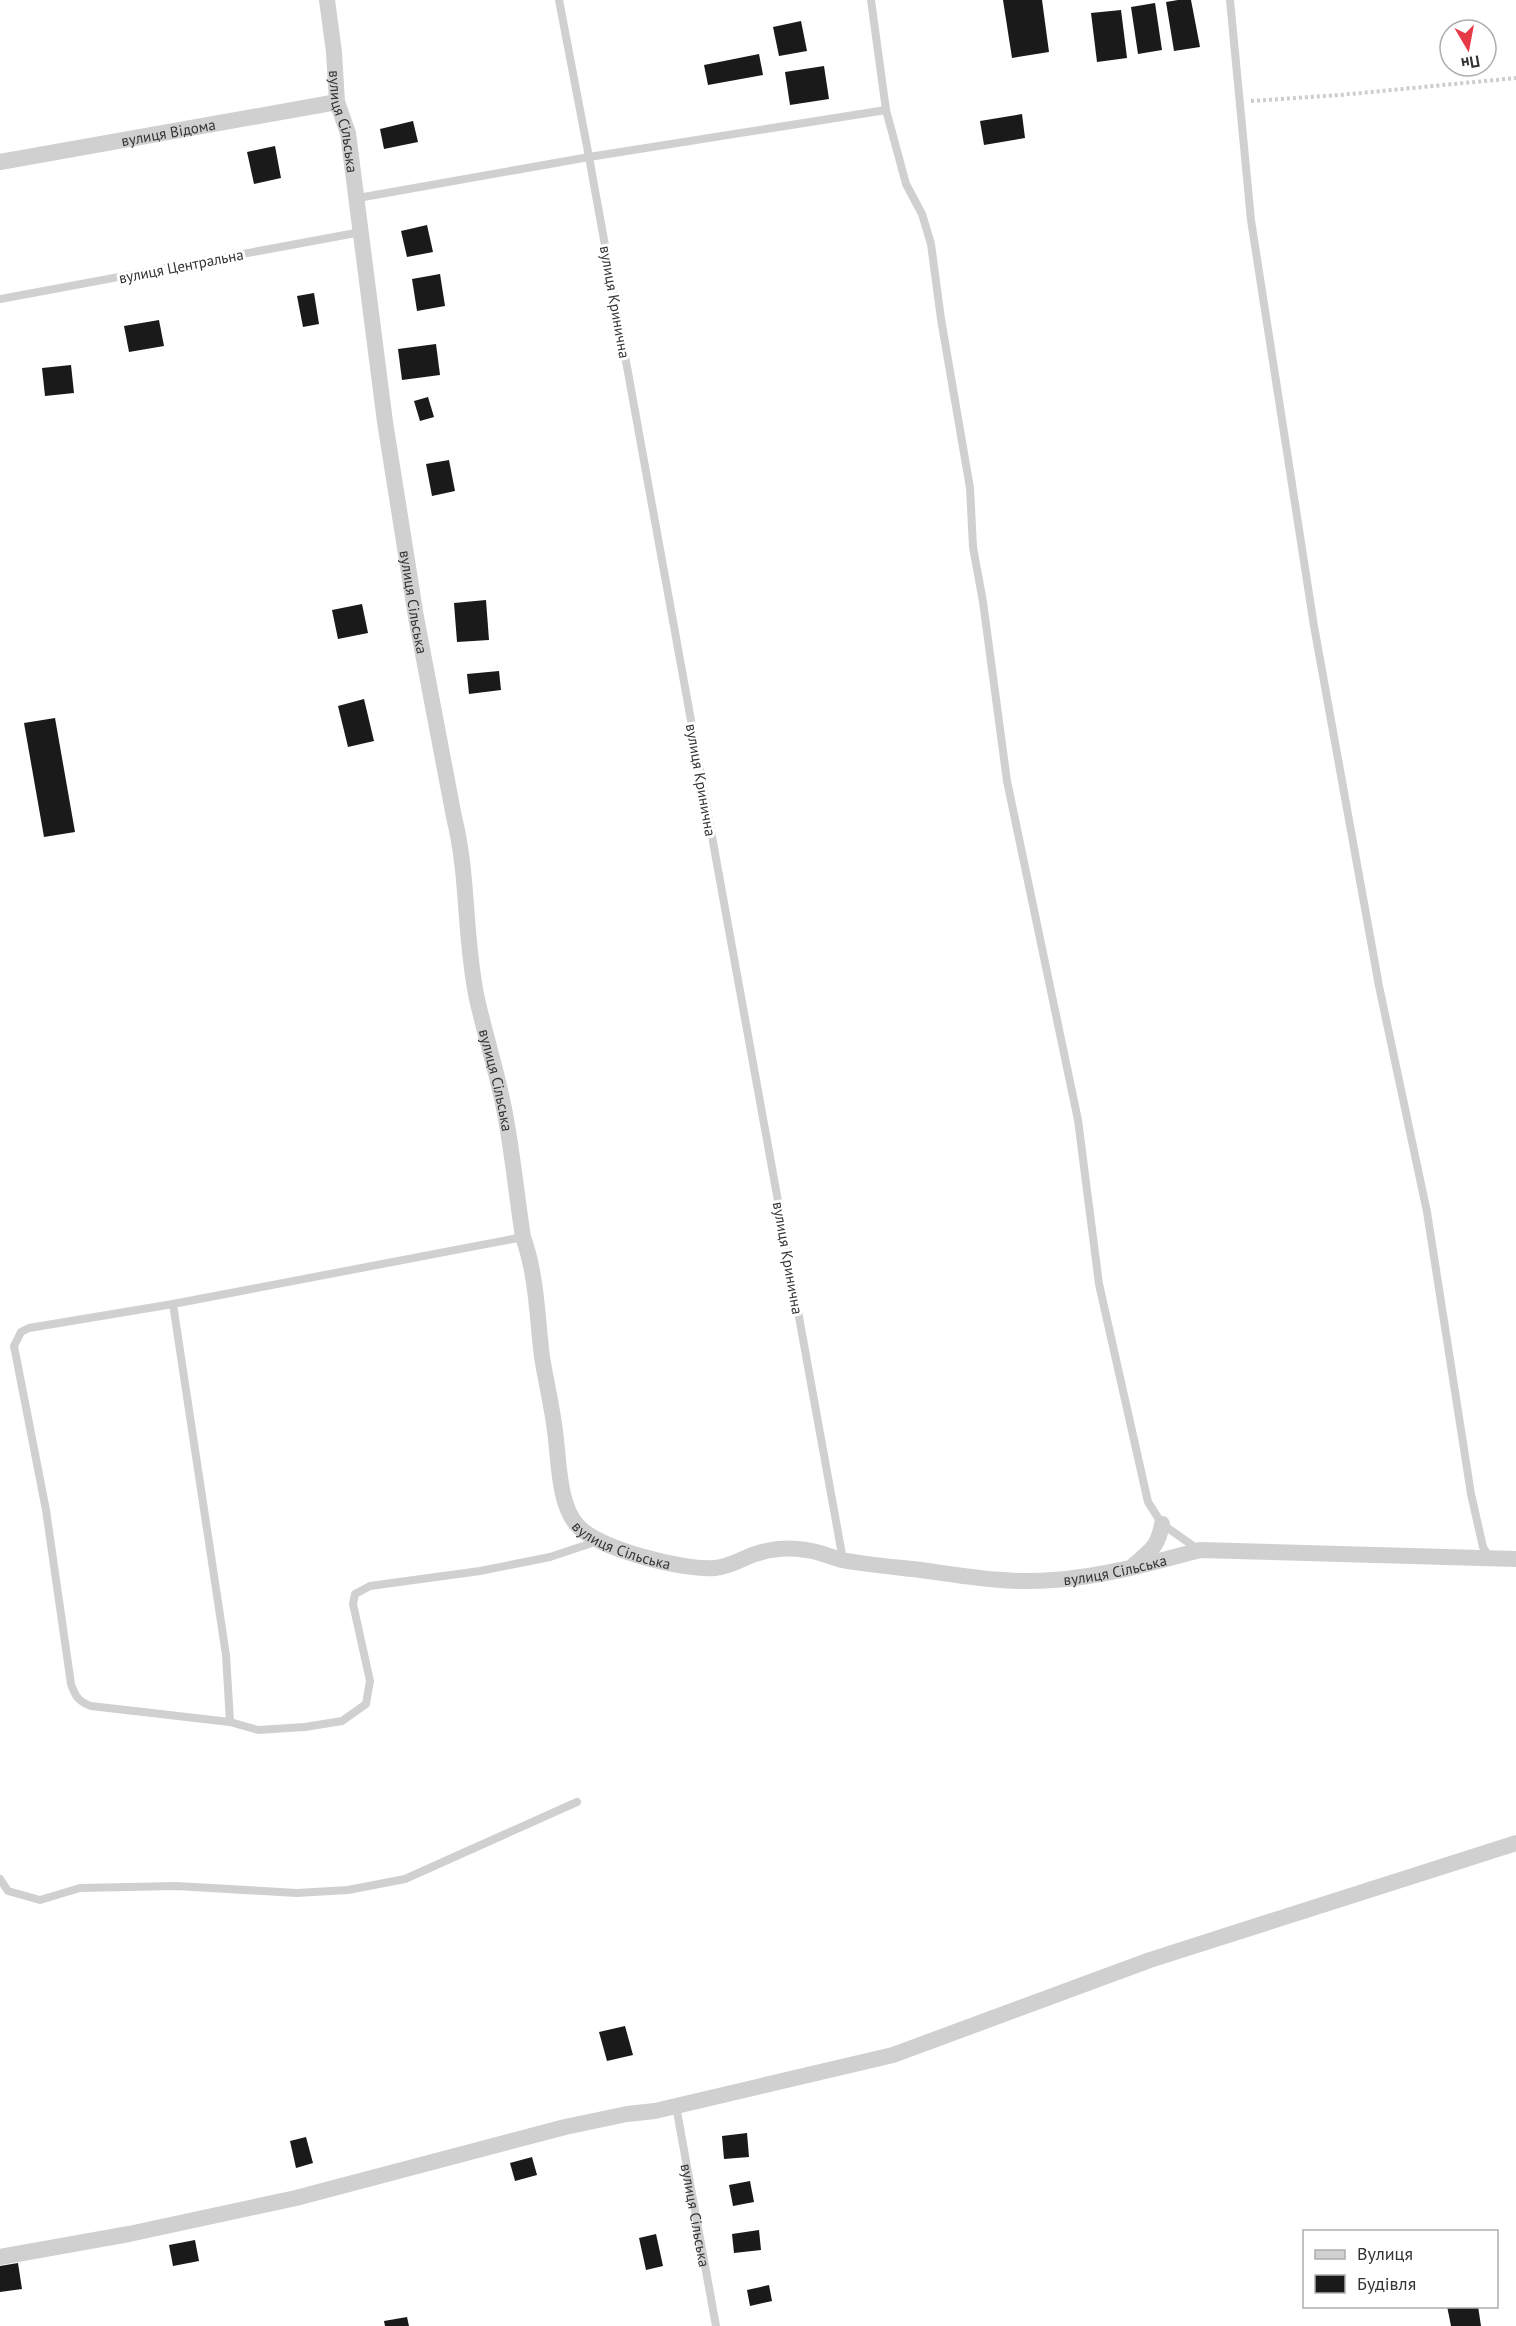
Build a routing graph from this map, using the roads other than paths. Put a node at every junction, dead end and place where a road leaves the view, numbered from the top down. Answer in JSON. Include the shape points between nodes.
{"nodes":[{"id":1,"x":327,"y":0,"type":"edge"},
{"id":2,"x":559,"y":0,"type":"edge"},
{"id":3,"x":871,"y":0,"type":"edge"},
{"id":4,"x":1230,"y":0,"type":"edge"},
{"id":5,"x":337,"y":102,"type":"junction"},
{"id":6,"x":886,"y":110,"type":"junction"},
{"id":7,"x":589,"y":156,"type":"junction"},
{"id":8,"x":0,"y":162,"type":"edge"},
{"id":9,"x":358,"y":198,"type":"junction"},
{"id":10,"x":361,"y":232,"type":"junction"},
{"id":11,"x":0,"y":299,"type":"edge"},
{"id":12,"x":523,"y":1237,"type":"junction"},
{"id":13,"x":173,"y":1304,"type":"junction"},
{"id":14,"x":1162,"y":1524,"type":"junction"},
{"id":15,"x":599,"y":1540,"type":"junction"},
{"id":16,"x":1200,"y":1550,"type":"junction"},
{"id":17,"x":1490,"y":1558,"type":"junction"},
{"id":18,"x":1516,"y":1559,"type":"edge"},
{"id":19,"x":843,"y":1560,"type":"junction"},
{"id":20,"x":1131,"y":1567,"type":"junction"},
{"id":21,"x":230,"y":1722,"type":"junction"},
{"id":22,"x":577,"y":1803,"type":"dead end"},
{"id":23,"x":1516,"y":1843,"type":"edge"},
{"id":24,"x":0,"y":1879,"type":"edge"},
{"id":25,"x":676,"y":2106,"type":"junction"},
{"id":26,"x":0,"y":2257,"type":"edge"},
{"id":27,"x":716,"y":2326,"type":"edge"}],
"edges":[{"from":1,"to":5,"type":"street","name":"вулиця Сільська"},
{"from":2,"to":7,"type":"lane","name":"вулиця Кринична"},
{"from":3,"to":6,"type":"lane"},
{"from":4,"to":17,"type":"lane","via":[[1251,220],[1314,627],[1379,986],[1427,1212],[1471,1494],[1483,1547]]},
{"from":5,"to":8,"type":"street","name":"вулиця Відома"},
{"from":5,"to":9,"type":"street","name":"вулиця Сільська","via":[[348,132]]},
{"from":6,"to":7,"type":"lane"},
{"from":6,"to":14,"type":"lane","via":[[906,184],[922,214],[931,244],[970,488],[973,547],[1007,781],[1078,1120],[1099,1284],[1148,1502]]},
{"from":7,"to":9,"type":"lane"},
{"from":7,"to":19,"type":"lane","name":"вулиця Кринична"},
{"from":9,"to":10,"type":"street","name":"вулиця Сільська"},
{"from":10,"to":11,"type":"lane","name":"вулиця Центральна"},
{"from":10,"to":12,"type":"street","name":"вулиця Сільська","via":[[385,422],[416,617],[462,848],[465,911],[477,999],[506,1120]]},
{"from":12,"to":13,"type":"lane"},
{"from":12,"to":15,"type":"street","name":"вулиця Сільська","via":[[536,1294],[561,1487],[578,1526]]},
{"from":13,"to":21,"type":"lane","via":[[226,1655]]},
{"from":13,"to":21,"type":"lane","via":[[29,1328],[21,1332],[14,1346],[46,1510],[75,1695],[91,1706]]},
{"from":14,"to":16,"type":"lane"},
{"from":14,"to":20,"type":"street","via":[[1159,1539]]},
{"from":15,"to":19,"type":"street","name":"вулиця Сільська","via":[[691,1568],[727,1566],[778,1549],[806,1550]]},
{"from":15,"to":21,"type":"lane","via":[[550,1557],[491,1569],[370,1586],[355,1594],[353,1604],[370,1681],[366,1704],[342,1721],[305,1727],[258,1730]]},
{"from":16,"to":17,"type":"street","name":"вулиця Сільська"},
{"from":16,"to":20,"type":"street","name":"вулиця Сільська"},
{"from":17,"to":18,"type":"street","name":"вулиця Сільська"},
{"from":19,"to":20,"type":"street","name":"вулиця Сільська","via":[[952,1574],[1052,1581]]},
{"from":22,"to":24,"type":"lane","via":[[405,1879],[348,1890],[297,1893],[176,1886],[80,1887],[40,1900],[8,1891]]},
{"from":23,"to":25,"type":"street","via":[[1150,1960],[893,2055]]},
{"from":25,"to":26,"type":"street","via":[[565,2127],[296,2198]]},
{"from":25,"to":27,"type":"lane","name":"вулиця Сільська"}]}
